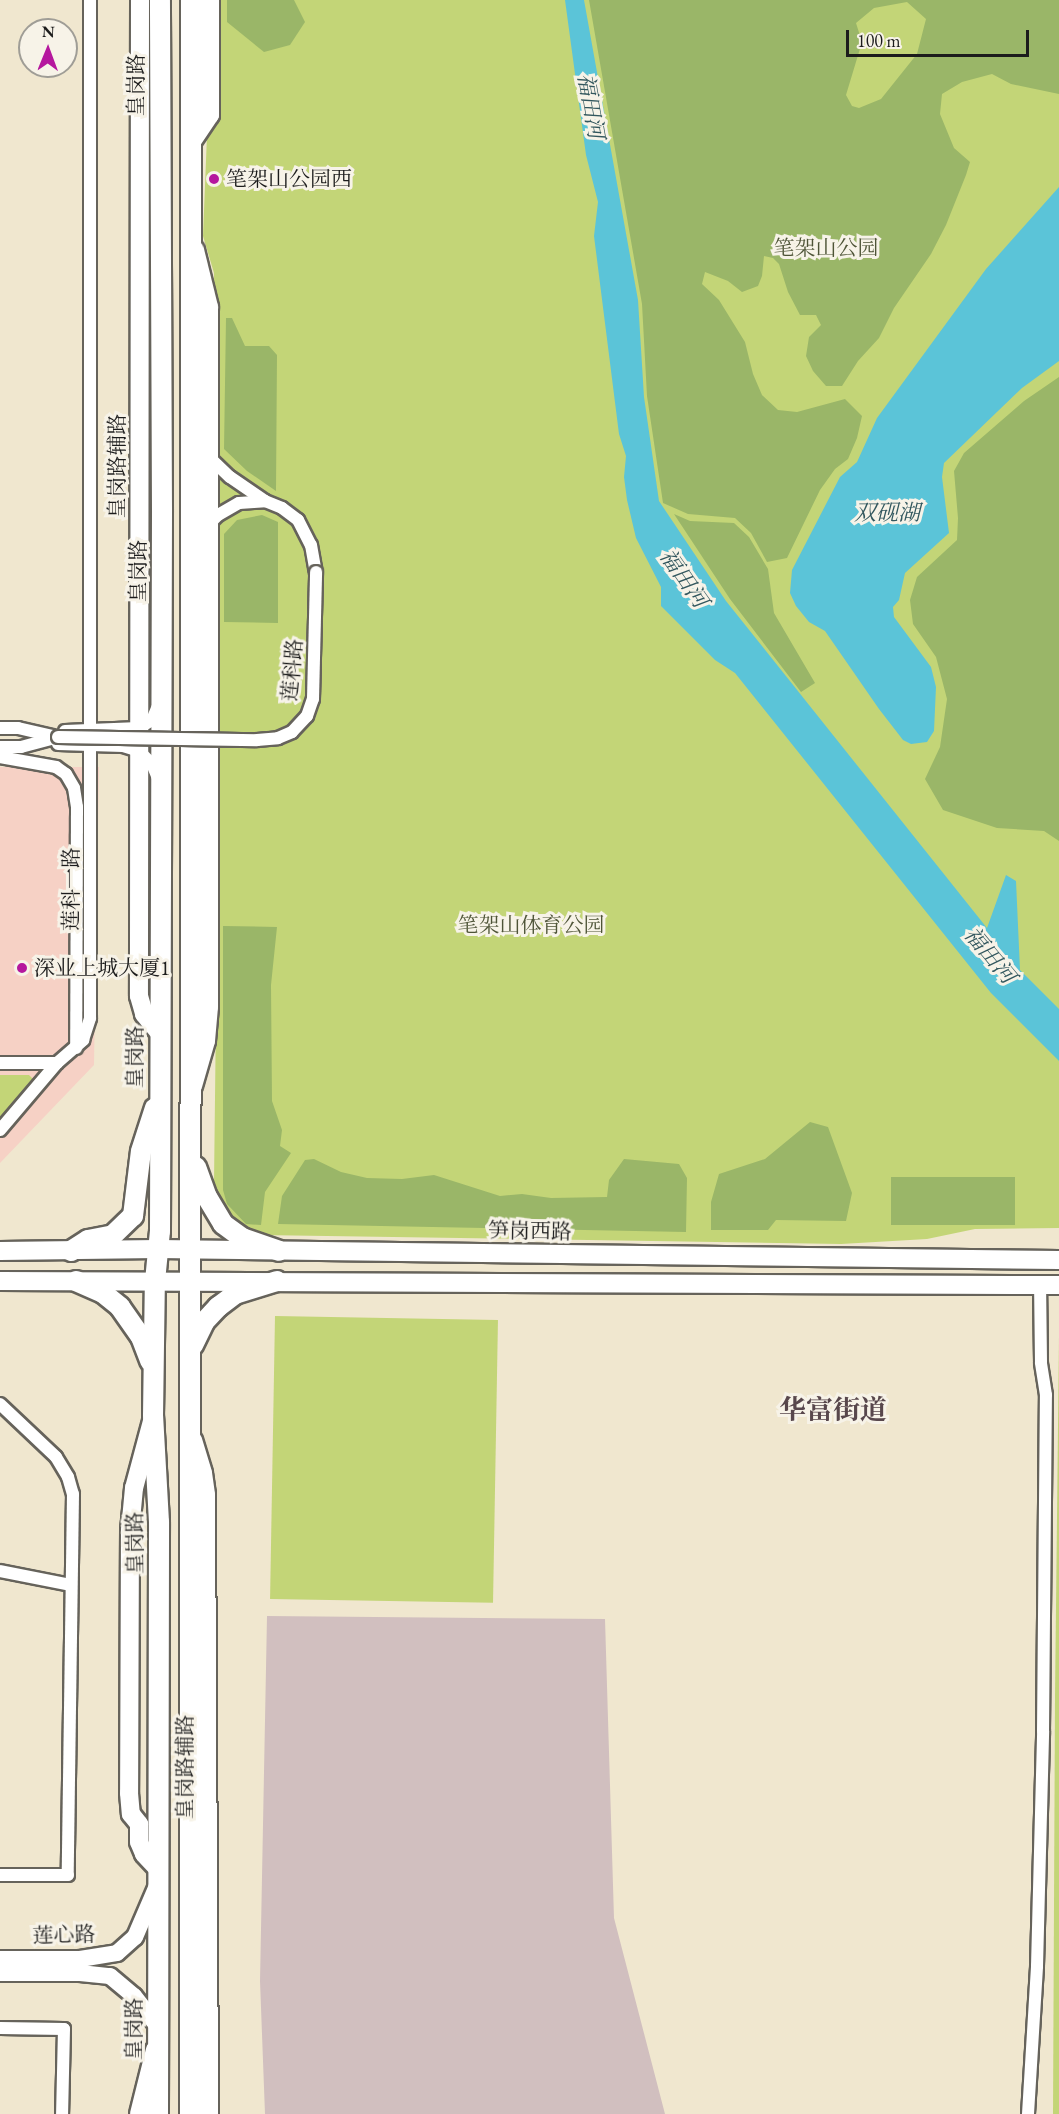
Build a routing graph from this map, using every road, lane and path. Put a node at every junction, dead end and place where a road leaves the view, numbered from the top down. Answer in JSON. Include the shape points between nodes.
{"nodes":[{"id":1,"x":90,"y":0,"type":"edge"},
{"id":2,"x":140,"y":0,"type":"edge"},
{"id":3,"x":160,"y":0,"type":"edge"},
{"id":4,"x":191,"y":0,"type":"edge"},
{"id":5,"x":210,"y":0,"type":"edge"},
{"id":6,"x":191,"y":143,"type":"junction"},
{"id":7,"x":191,"y":232,"type":"junction"},
{"id":8,"x":208,"y":456,"type":"junction"},
{"id":9,"x":265,"y":501,"type":"junction"},
{"id":10,"x":208,"y":525,"type":"junction"},
{"id":11,"x":161,"y":693,"type":"junction"},
{"id":12,"x":0,"y":728,"type":"edge"},
{"id":13,"x":139,"y":728,"type":"junction"},
{"id":14,"x":58,"y":738,"type":"junction"},
{"id":15,"x":90,"y":738,"type":"junction"},
{"id":16,"x":0,"y":747,"type":"edge"},
{"id":17,"x":139,"y":751,"type":"junction"},
{"id":18,"x":0,"y":757,"type":"edge"},
{"id":19,"x":160,"y":788,"type":"junction"},
{"id":20,"x":160,"y":1034,"type":"junction"},
{"id":21,"x":76,"y":1048,"type":"junction"},
{"id":22,"x":0,"y":1063,"type":"edge"},
{"id":23,"x":57,"y":1063,"type":"junction"},
{"id":24,"x":190,"y":1093,"type":"junction"},
{"id":25,"x":159,"y":1098,"type":"junction"},
{"id":26,"x":0,"y":1130,"type":"edge"},
{"id":27,"x":190,"y":1149,"type":"junction"},
{"id":28,"x":158,"y":1250,"type":"junction"},
{"id":29,"x":190,"y":1250,"type":"junction"},
{"id":30,"x":0,"y":1251,"type":"edge"},
{"id":31,"x":71,"y":1251,"type":"junction"},
{"id":32,"x":279,"y":1251,"type":"junction"},
{"id":33,"x":1008,"y":1259,"type":"junction"},
{"id":34,"x":1059,"y":1260,"type":"edge"},
{"id":35,"x":0,"y":1281,"type":"edge"},
{"id":36,"x":76,"y":1281,"type":"junction"},
{"id":37,"x":154,"y":1281,"type":"junction"},
{"id":38,"x":190,"y":1281,"type":"junction"},
{"id":39,"x":277,"y":1281,"type":"junction"},
{"id":40,"x":1007,"y":1285,"type":"junction"},
{"id":41,"x":1040,"y":1285,"type":"junction"},
{"id":42,"x":1059,"y":1285,"type":"edge"},
{"id":43,"x":190,"y":1353,"type":"junction"},
{"id":44,"x":154,"y":1372,"type":"junction"},
{"id":45,"x":0,"y":1404,"type":"edge"},
{"id":46,"x":153,"y":1416,"type":"junction"},
{"id":47,"x":190,"y":1422,"type":"junction"},
{"id":48,"x":0,"y":1571,"type":"edge"},
{"id":49,"x":71,"y":1585,"type":"junction"},
{"id":50,"x":0,"y":1875,"type":"edge"},
{"id":51,"x":158,"y":1875,"type":"junction"},
{"id":52,"x":0,"y":1959,"type":"edge"},
{"id":53,"x":0,"y":1973,"type":"edge"},
{"id":54,"x":0,"y":2028,"type":"edge"},
{"id":55,"x":158,"y":2033,"type":"junction"},
{"id":56,"x":62,"y":2114,"type":"edge"},
{"id":57,"x":139,"y":2114,"type":"edge"},
{"id":58,"x":158,"y":2114,"type":"edge"},
{"id":59,"x":190,"y":2114,"type":"edge"},
{"id":60,"x":209,"y":2114,"type":"edge"},
{"id":61,"x":1028,"y":2114,"type":"edge"}],
"edges":[{"from":1,"to":15,"type":"street","name":"莲科一路"},
{"from":2,"to":13,"type":"main road","name":"皇岗路辅路"},
{"from":3,"to":11,"type":"highway","name":"皇岗路"},
{"from":4,"to":6,"type":"highway"},
{"from":5,"to":6,"type":"main road","via":[[210,115]]},
{"from":6,"to":7,"type":"highway"},
{"from":7,"to":8,"type":"main road","via":[[209,308]]},
{"from":7,"to":24,"type":"highway"},
{"from":8,"to":9,"type":"street","name":"莲科路"},
{"from":8,"to":10,"type":"main road"},
{"from":9,"to":10,"type":"street","via":[[239,503]]},
{"from":9,"to":14,"type":"street","name":"莲科路","bridge":true,"via":[[298,520],[311,544],[314,685],[307,716],[301,724],[278,738],[257,740]]},
{"from":10,"to":24,"type":"main road","via":[[208,1007],[202,1056]]},
{"from":11,"to":13,"type":"street","via":[[157,713]]},
{"from":11,"to":19,"type":"highway","name":"皇岗路"},
{"from":12,"to":14,"type":"street","name":"莲科路","via":[[18,728]]},
{"from":13,"to":15,"type":"street","name":"莲科路"},
{"from":13,"to":17,"type":"main road","name":"皇岗路辅路"},
{"from":14,"to":15,"type":"street","name":"莲科路"},
{"from":14,"to":16,"type":"street","name":"莲科路","via":[[21,747]]},
{"from":15,"to":17,"type":"street","name":"莲科路"},
{"from":15,"to":21,"type":"street","name":"莲科一路","via":[[90,1018],[87,1033]]},
{"from":17,"to":19,"type":"street","via":[[152,764]]},
{"from":17,"to":20,"type":"main road","name":"皇岗路辅路","via":[[140,1003]]},
{"from":18,"to":21,"type":"street","via":[[46,763],[61,770],[74,788]]},
{"from":19,"to":20,"type":"highway","name":"皇岗路"},
{"from":20,"to":25,"type":"highway","name":"皇岗路"},
{"from":21,"to":23,"type":"street","name":"莲科一路"},
{"from":22,"to":23,"type":"street"},
{"from":23,"to":26,"type":"street","name":"莲科一路"},
{"from":24,"to":27,"type":"highway"},
{"from":25,"to":28,"type":"highway","name":"皇岗路"},
{"from":25,"to":31,"type":"highway","via":[[141,1150],[133,1215],[113,1234],[88,1240]]},
{"from":27,"to":29,"type":"highway"},
{"from":27,"to":32,"type":"highway","via":[[207,1197],[223,1224],[242,1238]]},
{"from":28,"to":29,"type":"main road","name":"笋岗西路"},
{"from":28,"to":31,"type":"main road","name":"笋岗西路"},
{"from":28,"to":37,"type":"highway","name":"皇岗路"},
{"from":29,"to":32,"type":"main road","name":"笋岗西路"},
{"from":29,"to":38,"type":"highway"},
{"from":30,"to":31,"type":"main road","name":"笋岗西路"},
{"from":32,"to":33,"type":"main road","name":"笋岗西路"},
{"from":33,"to":34,"type":"main road","name":"笋岗西路"},
{"from":33,"to":40,"type":"main road"},
{"from":35,"to":36,"type":"main road"},
{"from":36,"to":37,"type":"main road"},
{"from":36,"to":44,"type":"highway","via":[[103,1293],[123,1311],[141,1336]]},
{"from":37,"to":38,"type":"main road"},
{"from":37,"to":44,"type":"highway","name":"皇岗路"},
{"from":38,"to":39,"type":"main road"},
{"from":38,"to":43,"type":"highway"},
{"from":39,"to":40,"type":"main road"},
{"from":39,"to":43,"type":"highway","via":[[235,1294],[218,1306],[204,1322]]},
{"from":40,"to":41,"type":"main road"},
{"from":41,"to":42,"type":"main road"},
{"from":41,"to":61,"type":"street","via":[[1041,1362],[1046,1395],[1043,1731],[1037,1966]]},
{"from":43,"to":47,"type":"highway"},
{"from":44,"to":46,"type":"highway","name":"皇岗路"},
{"from":45,"to":49,"type":"street","via":[[56,1457],[68,1477],[73,1494]]},
{"from":46,"to":51,"type":"highway","name":"皇岗路","via":[[159,1522]]},
{"from":46,"to":51,"type":"main road","via":[[136,1480],[130,1530],[129,1793],[131,1814],[139,1824],[139,1842]]},
{"from":47,"to":59,"type":"highway"},
{"from":47,"to":60,"type":"main road","name":"皇岗路辅路","via":[[206,1495]]},
{"from":48,"to":49,"type":"street"},
{"from":49,"to":50,"type":"street","via":[[68,1875]]},
{"from":51,"to":52,"type":"main road","name":"莲心路","via":[[135,1937],[117,1953],[80,1959]]},
{"from":51,"to":55,"type":"highway","name":"皇岗路"},
{"from":53,"to":55,"type":"main road","name":"莲心路","via":[[110,1976],[134,1996]]},
{"from":54,"to":56,"type":"street","via":[[64,2029]]},
{"from":55,"to":57,"type":"main road"},
{"from":55,"to":58,"type":"highway","name":"皇岗路"}]}
